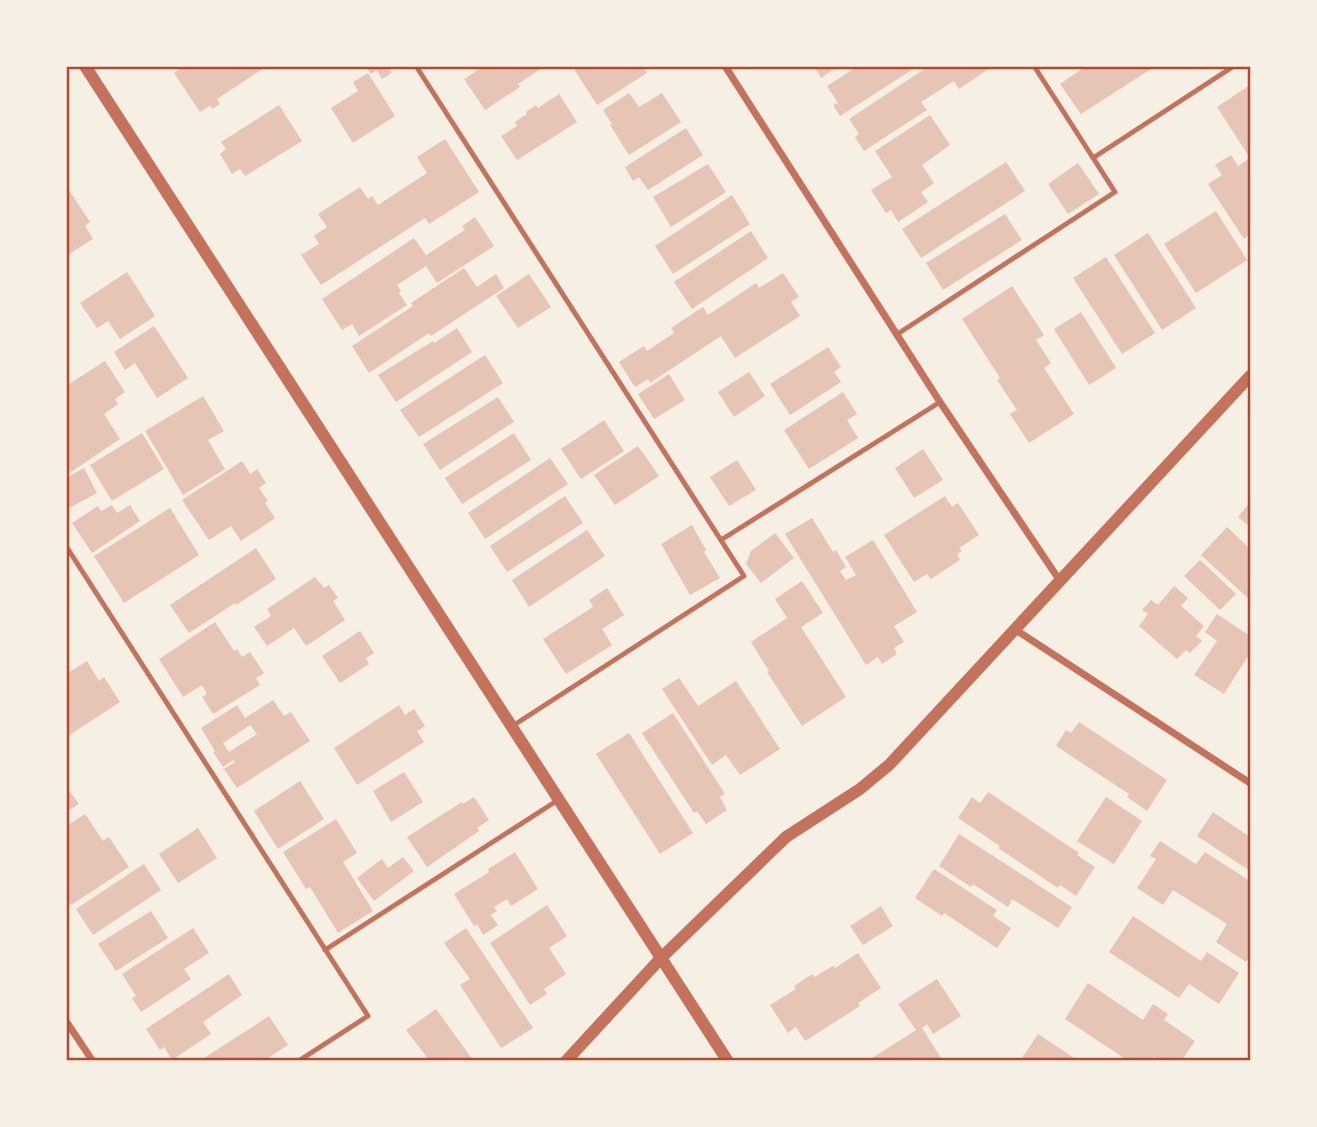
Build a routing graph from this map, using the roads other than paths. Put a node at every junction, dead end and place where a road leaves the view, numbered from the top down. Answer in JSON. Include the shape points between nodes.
{"nodes":[{"id":1,"x":85,"y":66,"type":"edge"},
{"id":2,"x":416,"y":66,"type":"edge"},
{"id":3,"x":725,"y":66,"type":"edge"},
{"id":4,"x":1034,"y":66,"type":"edge"},
{"id":5,"x":1234,"y":66,"type":"edge"},
{"id":6,"x":1093,"y":158,"type":"junction"},
{"id":7,"x":896,"y":335,"type":"junction"},
{"id":8,"x":1251,"y":376,"type":"edge"},
{"id":9,"x":940,"y":402,"type":"junction"},
{"id":10,"x":721,"y":540,"type":"junction"},
{"id":11,"x":66,"y":546,"type":"edge"},
{"id":12,"x":1060,"y":582,"type":"junction"},
{"id":13,"x":1016,"y":630,"type":"junction"},
{"id":14,"x":511,"y":727,"type":"junction"},
{"id":15,"x":1251,"y":783,"type":"edge"},
{"id":16,"x":559,"y":800,"type":"junction"},
{"id":17,"x":325,"y":950,"type":"junction"},
{"id":18,"x":661,"y":958,"type":"junction"},
{"id":19,"x":66,"y":1021,"type":"edge"},
{"id":20,"x":92,"y":1060,"type":"edge"},
{"id":21,"x":300,"y":1060,"type":"edge"},
{"id":22,"x":567,"y":1060,"type":"edge"},
{"id":23,"x":727,"y":1060,"type":"edge"}],
"edges":[{"from":1,"to":14,"type":"street"},
{"from":2,"to":10,"type":"lane"},
{"from":3,"to":7,"type":"street"},
{"from":4,"to":6,"type":"lane"},
{"from":5,"to":6,"type":"lane"},
{"from":6,"to":7,"type":"lane","via":[[1115,192]]},
{"from":7,"to":9,"type":"street"},
{"from":8,"to":12,"type":"street"},
{"from":9,"to":10,"type":"lane"},
{"from":9,"to":12,"type":"street"},
{"from":10,"to":14,"type":"lane","via":[[744,576]]},
{"from":11,"to":17,"type":"lane"},
{"from":12,"to":13,"type":"street"},
{"from":13,"to":15,"type":"street"},
{"from":13,"to":18,"type":"street","via":[[889,765],[786,837]]},
{"from":14,"to":16,"type":"street"},
{"from":16,"to":17,"type":"lane"},
{"from":16,"to":18,"type":"street"},
{"from":17,"to":21,"type":"lane","via":[[368,1016]]},
{"from":18,"to":22,"type":"street"},
{"from":18,"to":23,"type":"street"},
{"from":19,"to":20,"type":"street"}]}
